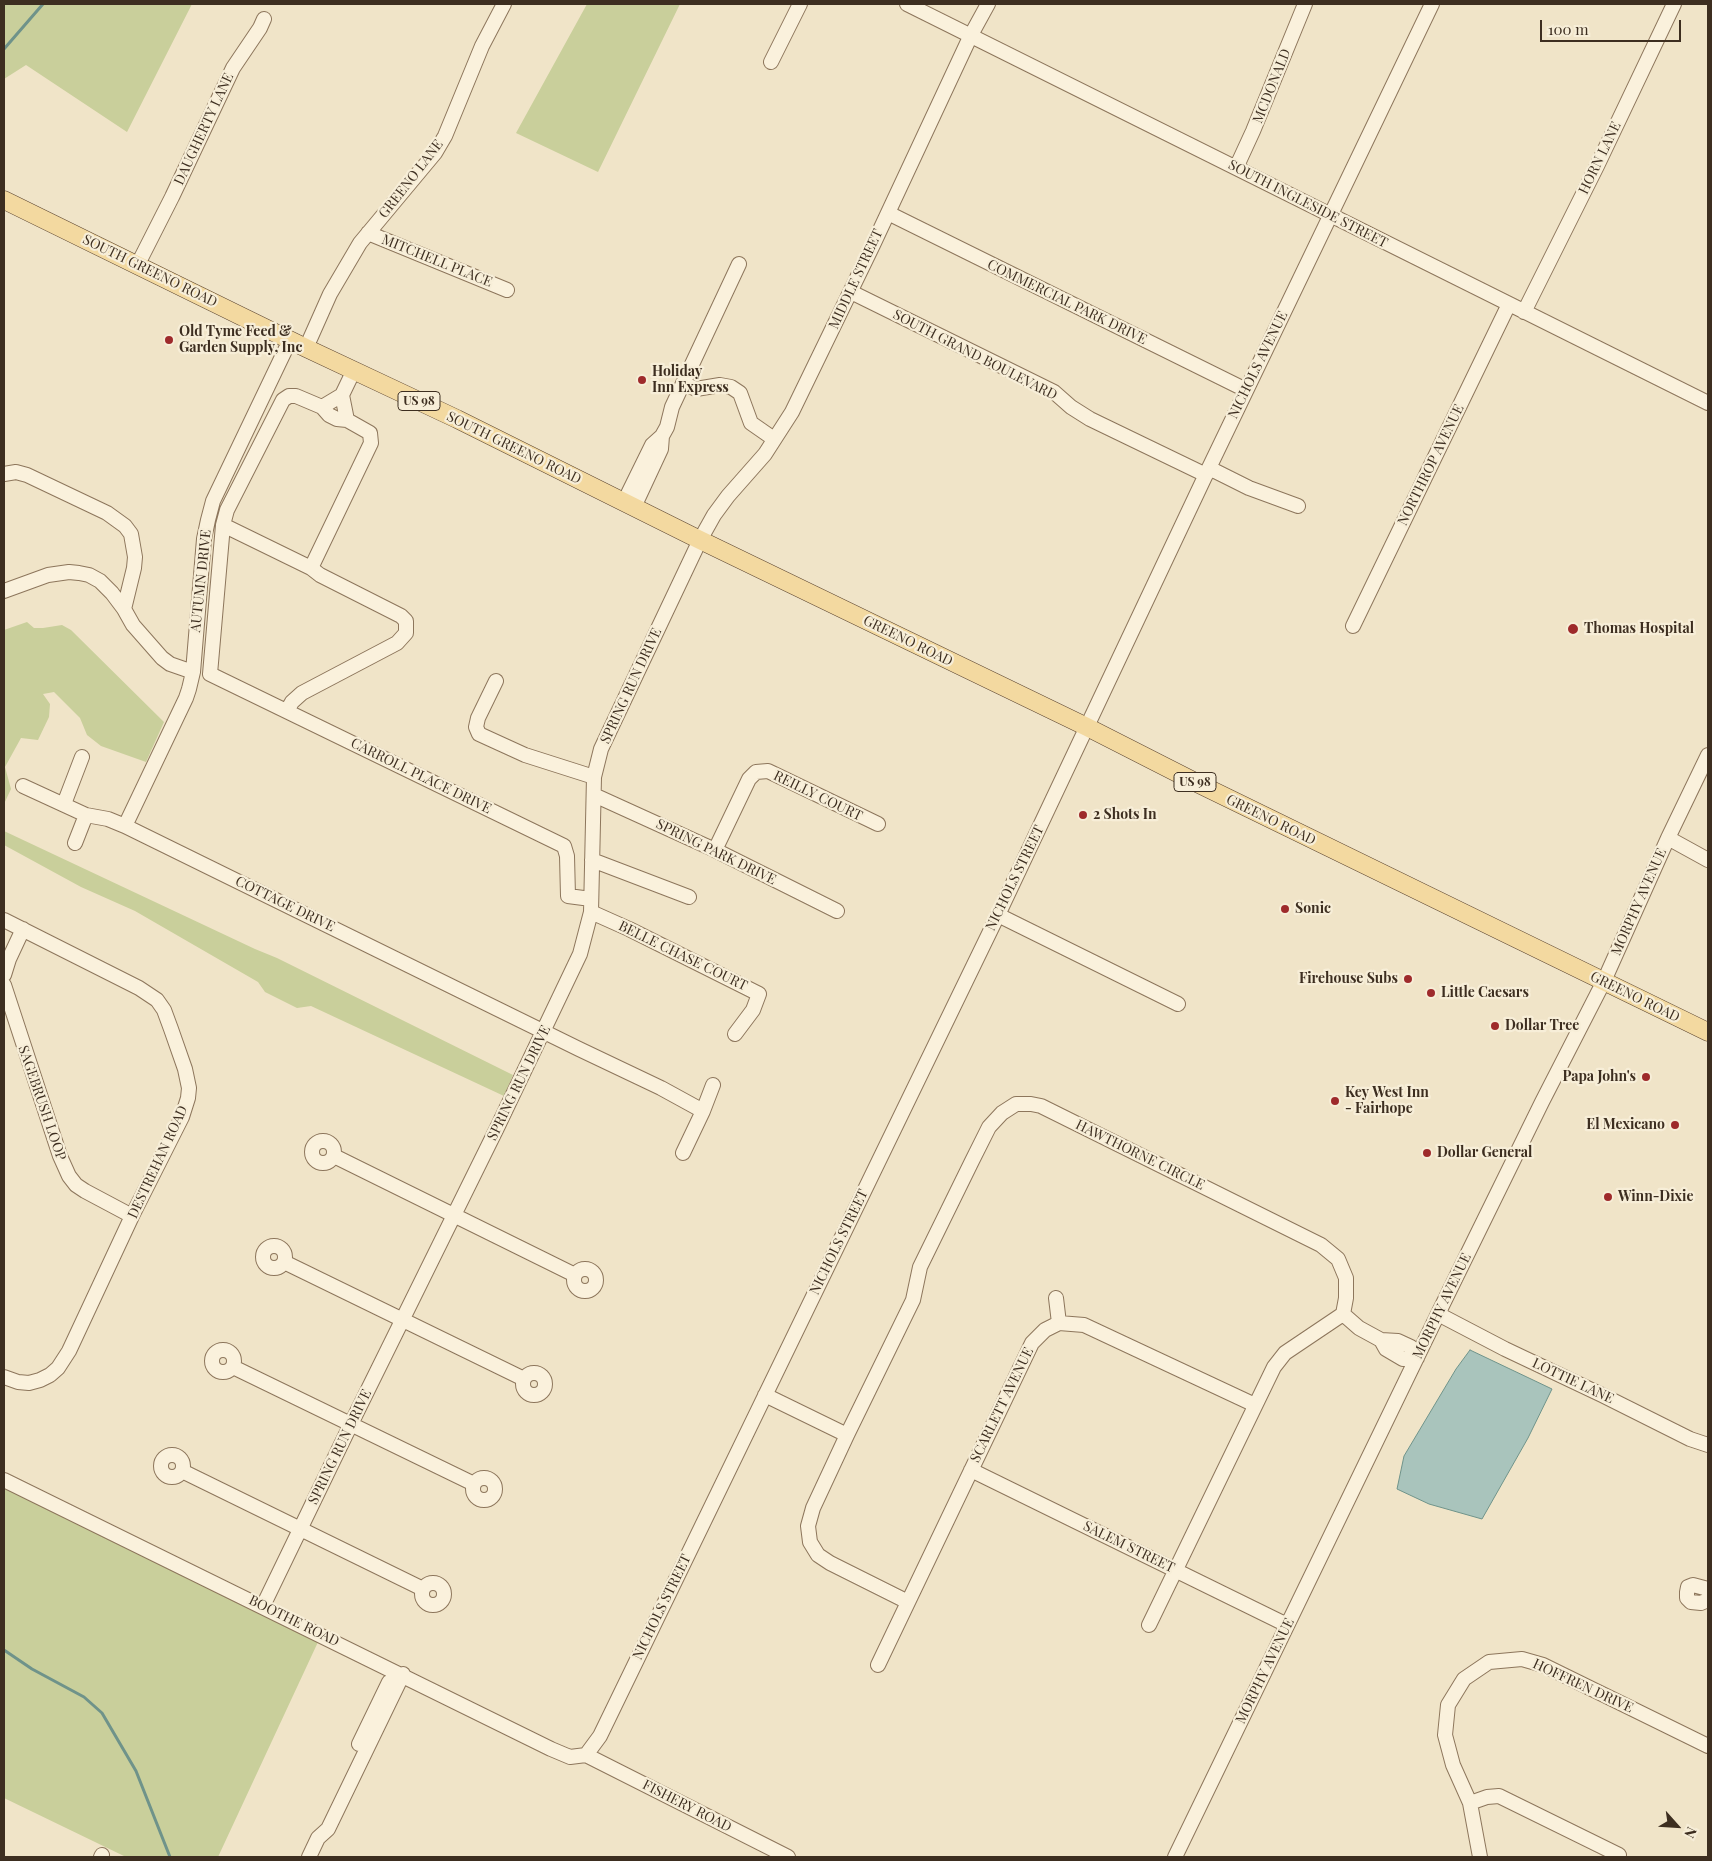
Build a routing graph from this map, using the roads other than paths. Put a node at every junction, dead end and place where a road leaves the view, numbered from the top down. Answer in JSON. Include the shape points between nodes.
{"nodes":[{"id":1,"x":504,"y":4,"type":"edge"},
{"id":2,"x":800,"y":4,"type":"edge"},
{"id":3,"x":907,"y":4,"type":"edge"},
{"id":4,"x":988,"y":4,"type":"edge"},
{"id":5,"x":1305,"y":4,"type":"edge"},
{"id":6,"x":1432,"y":4,"type":"edge"},
{"id":7,"x":1674,"y":4,"type":"edge"},
{"id":8,"x":264,"y":19,"type":"dead end"},
{"id":9,"x":971,"y":35,"type":"junction"},
{"id":10,"x":771,"y":62,"type":"dead end"},
{"id":11,"x":1236,"y":168,"type":"junction"},
{"id":12,"x":4,"y":200,"type":"edge"},
{"id":13,"x":888,"y":214,"type":"junction"},
{"id":14,"x":1331,"y":215,"type":"junction"},
{"id":15,"x":368,"y":233,"type":"junction"},
{"id":16,"x":738,"y":264,"type":"dead end"},
{"id":17,"x":137,"y":266,"type":"junction"},
{"id":18,"x":507,"y":290,"type":"dead end"},
{"id":19,"x":851,"y":292,"type":"junction"},
{"id":20,"x":1508,"y":304,"type":"junction"},
{"id":21,"x":1524,"y":312,"type":"junction"},
{"id":22,"x":290,"y":340,"type":"junction"},
{"id":23,"x":306,"y":348,"type":"junction"},
{"id":24,"x":354,"y":370,"type":"junction"},
{"id":25,"x":683,"y":383,"type":"junction"},
{"id":26,"x":1246,"y":390,"type":"junction"},
{"id":27,"x":342,"y":394,"type":"junction"},
{"id":28,"x":1708,"y":403,"type":"edge"},
{"id":29,"x":322,"y":407,"type":"junction"},
{"id":30,"x":347,"y":420,"type":"junction"},
{"id":31,"x":774,"y":439,"type":"junction"},
{"id":32,"x":1207,"y":471,"type":"junction"},
{"id":33,"x":4,"y":474,"type":"edge"},
{"id":34,"x":629,"y":504,"type":"junction"},
{"id":35,"x":1298,"y":506,"type":"dead end"},
{"id":36,"x":223,"y":525,"type":"junction"},
{"id":37,"x":700,"y":540,"type":"junction"},
{"id":38,"x":311,"y":568,"type":"junction"},
{"id":39,"x":4,"y":591,"type":"edge"},
{"id":40,"x":124,"y":609,"type":"junction"},
{"id":41,"x":1353,"y":626,"type":"dead end"},
{"id":42,"x":193,"y":672,"type":"junction"},
{"id":43,"x":496,"y":680,"type":"dead end"},
{"id":44,"x":287,"y":711,"type":"junction"},
{"id":45,"x":1087,"y":727,"type":"junction"},
{"id":46,"x":1708,"y":755,"type":"edge"},
{"id":47,"x":82,"y":757,"type":"dead end"},
{"id":48,"x":594,"y":777,"type":"junction"},
{"id":49,"x":23,"y":786,"type":"dead end"},
{"id":50,"x":594,"y":795,"type":"junction"},
{"id":51,"x":64,"y":804,"type":"junction"},
{"id":52,"x":86,"y":815,"type":"junction"},
{"id":53,"x":878,"y":824,"type":"dead end"},
{"id":54,"x":125,"y":826,"type":"junction"},
{"id":55,"x":1668,"y":838,"type":"junction"},
{"id":56,"x":75,"y":843,"type":"dead end"},
{"id":57,"x":716,"y":850,"type":"junction"},
{"id":58,"x":592,"y":860,"type":"junction"},
{"id":59,"x":1708,"y":860,"type":"edge"},
{"id":60,"x":689,"y":897,"type":"dead end"},
{"id":61,"x":591,"y":906,"type":"junction"},
{"id":62,"x":837,"y":911,"type":"dead end"},
{"id":63,"x":998,"y":915,"type":"junction"},
{"id":64,"x":4,"y":920,"type":"edge"},
{"id":65,"x":23,"y":929,"type":"junction"},
{"id":66,"x":4,"y":975,"type":"edge"},
{"id":67,"x":1604,"y":981,"type":"junction"},
{"id":68,"x":4,"y":985,"type":"edge"},
{"id":69,"x":1178,"y":1004,"type":"dead end"},
{"id":70,"x":544,"y":1031,"type":"junction"},
{"id":71,"x":1708,"y":1032,"type":"edge"},
{"id":72,"x":735,"y":1034,"type":"dead end"},
{"id":73,"x":712,"y":1085,"type":"dead end"},
{"id":74,"x":703,"y":1111,"type":"junction"},
{"id":75,"x":683,"y":1153,"type":"dead end"},
{"id":76,"x":334,"y":1156,"type":"dead end"},
{"id":77,"x":132,"y":1216,"type":"junction"},
{"id":78,"x":454,"y":1216,"type":"junction"},
{"id":79,"x":284,"y":1262,"type":"dead end"},
{"id":80,"x":575,"y":1275,"type":"dead end"},
{"id":81,"x":1056,"y":1298,"type":"dead end"},
{"id":82,"x":1343,"y":1314,"type":"junction"},
{"id":83,"x":1438,"y":1314,"type":"junction"},
{"id":84,"x":402,"y":1319,"type":"junction"},
{"id":85,"x":1059,"y":1323,"type":"junction"},
{"id":86,"x":1417,"y":1358,"type":"junction"},
{"id":87,"x":233,"y":1366,"type":"dead end"},
{"id":88,"x":4,"y":1377,"type":"edge"},
{"id":89,"x":524,"y":1379,"type":"dead end"},
{"id":90,"x":765,"y":1395,"type":"junction"},
{"id":91,"x":1255,"y":1405,"type":"junction"},
{"id":92,"x":351,"y":1424,"type":"junction"},
{"id":93,"x":847,"y":1435,"type":"junction"},
{"id":94,"x":1708,"y":1445,"type":"edge"},
{"id":95,"x":971,"y":1470,"type":"junction"},
{"id":96,"x":182,"y":1471,"type":"dead end"},
{"id":97,"x":4,"y":1480,"type":"edge"},
{"id":98,"x":474,"y":1484,"type":"dead end"},
{"id":99,"x":301,"y":1529,"type":"junction"},
{"id":100,"x":1176,"y":1570,"type":"junction"},
{"id":101,"x":423,"y":1589,"type":"dead end"},
{"id":102,"x":1708,"y":1589,"type":"edge"},
{"id":103,"x":1708,"y":1600,"type":"edge"},
{"id":104,"x":908,"y":1602,"type":"junction"},
{"id":105,"x":263,"y":1606,"type":"junction"},
{"id":106,"x":1149,"y":1625,"type":"dead end"},
{"id":107,"x":1288,"y":1625,"type":"junction"},
{"id":108,"x":878,"y":1665,"type":"dead end"},
{"id":109,"x":398,"y":1672,"type":"junction"},
{"id":110,"x":1708,"y":1746,"type":"edge"},
{"id":111,"x":586,"y":1755,"type":"junction"},
{"id":112,"x":1470,"y":1803,"type":"junction"},
{"id":113,"x":1619,"y":1855,"type":"dead end"},
{"id":114,"x":309,"y":1857,"type":"edge"},
{"id":115,"x":788,"y":1857,"type":"edge"},
{"id":116,"x":1175,"y":1857,"type":"edge"},
{"id":117,"x":1480,"y":1857,"type":"edge"}],
"edges":[{"from":1,"to":15,"type":"street","name":"GREENO LANE","via":[[482,46],[445,136]]},
{"from":2,"to":10,"type":"street"},
{"from":3,"to":9,"type":"street","name":"SOUTH INGLESIDE STREET"},
{"from":4,"to":9,"type":"street","name":"MIDDLE STREET"},
{"from":5,"to":11,"type":"street","name":"MCDONALD"},
{"from":6,"to":14,"type":"street","name":"NICHOLS AVENUE"},
{"from":7,"to":21,"type":"street","name":"HORN LANE"},
{"from":8,"to":17,"type":"street","name":"DAUGHERTY LANE","via":[[233,68]]},
{"from":9,"to":11,"type":"street","name":"SOUTH INGLESIDE STREET"},
{"from":9,"to":13,"type":"street","name":"MIDDLE STREET"},
{"from":11,"to":14,"type":"street","name":"SOUTH INGLESIDE STREET"},
{"from":12,"to":17,"type":"main road","name":"SOUTH GREENO ROAD","number":"US 98"},
{"from":13,"to":19,"type":"street","name":"MIDDLE STREET"},
{"from":13,"to":26,"type":"street","name":"COMMERCIAL PARK DRIVE"},
{"from":14,"to":20,"type":"street","name":"SOUTH INGLESIDE STREET"},
{"from":14,"to":26,"type":"street","name":"NICHOLS AVENUE"},
{"from":15,"to":18,"type":"street","name":"MITCHELL PLACE"},
{"from":15,"to":23,"type":"street","name":"GREENO LANE","via":[[339,276]]},
{"from":16,"to":25,"type":"street"},
{"from":17,"to":22,"type":"main road","name":"SOUTH GREENO ROAD","number":"US 98"},
{"from":19,"to":31,"type":"street","name":"MIDDLE STREET","via":[[792,412]]},
{"from":19,"to":32,"type":"street","name":"SOUTH GRAND BOULEVARD","via":[[1054,392],[1090,419]]},
{"from":20,"to":21,"type":"street","name":"SOUTH INGLESIDE STREET"},
{"from":20,"to":41,"type":"street","name":"NORTHROP AVENUE"},
{"from":21,"to":28,"type":"street","name":"SOUTH INGLESIDE STREET"},
{"from":22,"to":23,"type":"main road","name":"SOUTH GREENO ROAD","number":"US 98"},
{"from":22,"to":42,"type":"street","name":"AUTUMN DRIVE","via":[[221,483],[208,520]]},
{"from":23,"to":24,"type":"main road","name":"SOUTH GREENO ROAD","number":"US 98"},
{"from":24,"to":27,"type":"street"},
{"from":24,"to":34,"type":"main road","name":"SOUTH GREENO ROAD","number":"US 98"},
{"from":25,"to":31,"type":"street","via":[[696,389],[720,385],[731,387],[740,393],[752,423]]},
{"from":25,"to":34,"type":"street","via":[[662,436],[661,449]]},
{"from":26,"to":32,"type":"street","name":"NICHOLS AVENUE"},
{"from":27,"to":29,"type":"street"},
{"from":27,"to":30,"type":"street"},
{"from":29,"to":30,"type":"street","via":[[329,415]]},
{"from":29,"to":36,"type":"street","via":[[296,396],[283,400],[227,510]]},
{"from":30,"to":38,"type":"street","via":[[370,433],[371,443]]},
{"from":31,"to":37,"type":"street","name":"MIDDLE STREET","via":[[765,454],[732,490]]},
{"from":32,"to":35,"type":"street","name":"SOUTH GRAND BOULEVARD"},
{"from":32,"to":45,"type":"street","name":"NICHOLS AVENUE"},
{"from":33,"to":40,"type":"street","via":[[16,472],[27,475],[107,513],[125,526],[132,534],[135,556]]},
{"from":34,"to":37,"type":"main road","name":"SOUTH GREENO ROAD","number":"US 98"},
{"from":36,"to":38,"type":"street"},
{"from":36,"to":44,"type":"street","name":"CARROLL PLACE DRIVE","via":[[210,674]]},
{"from":37,"to":45,"type":"main road","name":"GREENO ROAD","number":"US 98"},
{"from":37,"to":48,"type":"street","name":"SPRING RUN DRIVE","via":[[600,749]]},
{"from":38,"to":44,"type":"street","via":[[401,616],[406,621],[406,633],[397,643],[302,693]]},
{"from":39,"to":40,"type":"street","via":[[48,575],[78,573],[100,582]]},
{"from":40,"to":42,"type":"street","via":[[133,625],[162,658]]},
{"from":42,"to":54,"type":"street","name":"AUTUMN DRIVE","via":[[186,698]]},
{"from":43,"to":48,"type":"street","via":[[478,718],[476,727],[479,734],[525,755]]},
{"from":44,"to":61,"type":"street","name":"CARROLL PLACE DRIVE","via":[[564,846],[568,896]]},
{"from":45,"to":63,"type":"street","name":"NICHOLS STREET"},
{"from":45,"to":67,"type":"main road","name":"GREENO ROAD","number":"US 98"},
{"from":46,"to":55,"type":"street","name":"MORPHY AVENUE"},
{"from":47,"to":51,"type":"street"},
{"from":48,"to":50,"type":"street","name":"SPRING RUN DRIVE"},
{"from":49,"to":51,"type":"street","name":"COTTAGE DRIVE"},
{"from":50,"to":57,"type":"street","name":"SPRING PARK DRIVE"},
{"from":50,"to":58,"type":"street","name":"SPRING RUN DRIVE"},
{"from":51,"to":52,"type":"street","name":"COTTAGE DRIVE"},
{"from":52,"to":54,"type":"street","name":"COTTAGE DRIVE"},
{"from":52,"to":56,"type":"street"},
{"from":53,"to":57,"type":"street","name":"REILLY COURT","via":[[768,771],[756,772],[749,779]]},
{"from":54,"to":70,"type":"street","name":"COTTAGE DRIVE"},
{"from":55,"to":59,"type":"street"},
{"from":55,"to":67,"type":"street","name":"MORPHY AVENUE"},
{"from":57,"to":62,"type":"street","name":"SPRING PARK DRIVE"},
{"from":58,"to":60,"type":"street"},
{"from":58,"to":61,"type":"street","name":"SPRING RUN DRIVE"},
{"from":61,"to":70,"type":"street","name":"SPRING RUN DRIVE","via":[[580,954]]},
{"from":61,"to":72,"type":"street","name":"BELLE CHASE COURT","via":[[628,929],[759,994],[753,1010]]},
{"from":63,"to":69,"type":"street"},
{"from":63,"to":90,"type":"street","name":"NICHOLS STREET"},
{"from":64,"to":65,"type":"street","name":"DESTREHAN ROAD"},
{"from":65,"to":66,"type":"street"},
{"from":65,"to":77,"type":"street","name":"DESTREHAN ROAD","via":[[149,993],[164,1010],[185,1069],[188,1098],[182,1117]]},
{"from":67,"to":71,"type":"main road","name":"GREENO ROAD","number":"US 98"},
{"from":67,"to":83,"type":"street","name":"MORPHY AVENUE"},
{"from":68,"to":77,"type":"street","name":"SAGEBRUSH LOOP","via":[[69,1176],[85,1191]]},
{"from":70,"to":74,"type":"street","name":"COTTAGE DRIVE"},
{"from":70,"to":78,"type":"street","name":"SPRING RUN DRIVE"},
{"from":73,"to":74,"type":"street"},
{"from":74,"to":75,"type":"street"},
{"from":76,"to":78,"type":"street"},
{"from":77,"to":88,"type":"street","name":"DESTREHAN ROAD","via":[[70,1351],[58,1368],[40,1380],[29,1382]]},
{"from":78,"to":80,"type":"street"},
{"from":78,"to":84,"type":"street","name":"SPRING RUN DRIVE"},
{"from":79,"to":84,"type":"street"},
{"from":81,"to":85,"type":"street"},
{"from":82,"to":86,"type":"street","via":[[1359,1328],[1381,1340],[1386,1349],[1403,1359]]},
{"from":82,"to":91,"type":"street","via":[[1285,1354]]},
{"from":82,"to":93,"type":"street","name":"HAWTHORNE CIRCLE","via":[[1346,1278],[1338,1259],[1322,1245],[1041,1106],[1016,1104],[1002,1112],[990,1127],[920,1267],[913,1300]]},
{"from":83,"to":86,"type":"street","name":"MORPHY AVENUE"},
{"from":83,"to":94,"type":"street","name":"LOTTIE LANE"},
{"from":84,"to":89,"type":"street"},
{"from":84,"to":92,"type":"street","name":"SPRING RUN DRIVE"},
{"from":85,"to":91,"type":"street","via":[[1084,1324]]},
{"from":85,"to":95,"type":"street","name":"SCARLETT AVENUE","via":[[1045,1330],[1032,1343]]},
{"from":86,"to":107,"type":"street","name":"MORPHY AVENUE"},
{"from":87,"to":92,"type":"street"},
{"from":90,"to":93,"type":"street"},
{"from":90,"to":111,"type":"street","name":"NICHOLS STREET","via":[[600,1736]]},
{"from":91,"to":100,"type":"street"},
{"from":92,"to":98,"type":"street"},
{"from":92,"to":99,"type":"street","name":"SPRING RUN DRIVE"},
{"from":93,"to":104,"type":"street","name":"HAWTHORNE CIRCLE","via":[[813,1508],[808,1526],[810,1542],[818,1555],[830,1563]]},
{"from":95,"to":100,"type":"street","name":"SALEM STREET"},
{"from":95,"to":104,"type":"street","name":"SCARLETT AVENUE"},
{"from":96,"to":99,"type":"street"},
{"from":97,"to":105,"type":"street","name":"BOOTHE ROAD"},
{"from":99,"to":101,"type":"street"},
{"from":99,"to":105,"type":"street","name":"SPRING RUN DRIVE"},
{"from":100,"to":106,"type":"street"},
{"from":100,"to":107,"type":"street","name":"SALEM STREET"},
{"from":102,"to":103,"type":"street","via":[[1693,1586],[1688,1587],[1687,1592],[1691,1602]]},
{"from":104,"to":108,"type":"street","name":"SCARLETT AVENUE"},
{"from":105,"to":109,"type":"street","name":"BOOTHE ROAD"},
{"from":107,"to":116,"type":"street","name":"MORPHY AVENUE"},
{"from":109,"to":111,"type":"street","name":"BOOTHE ROAD","via":[[570,1757]]},
{"from":109,"to":114,"type":"street","via":[[328,1829]]},
{"from":110,"to":112,"type":"street","name":"HOFFREN DRIVE","via":[[1543,1665],[1522,1659],[1490,1662],[1464,1679],[1448,1705],[1445,1735],[1453,1765]]},
{"from":111,"to":115,"type":"street","name":"FISHERY ROAD"},
{"from":112,"to":113,"type":"street","via":[[1499,1796]]},
{"from":112,"to":117,"type":"street","name":"HOFFREN DRIVE"}]}
